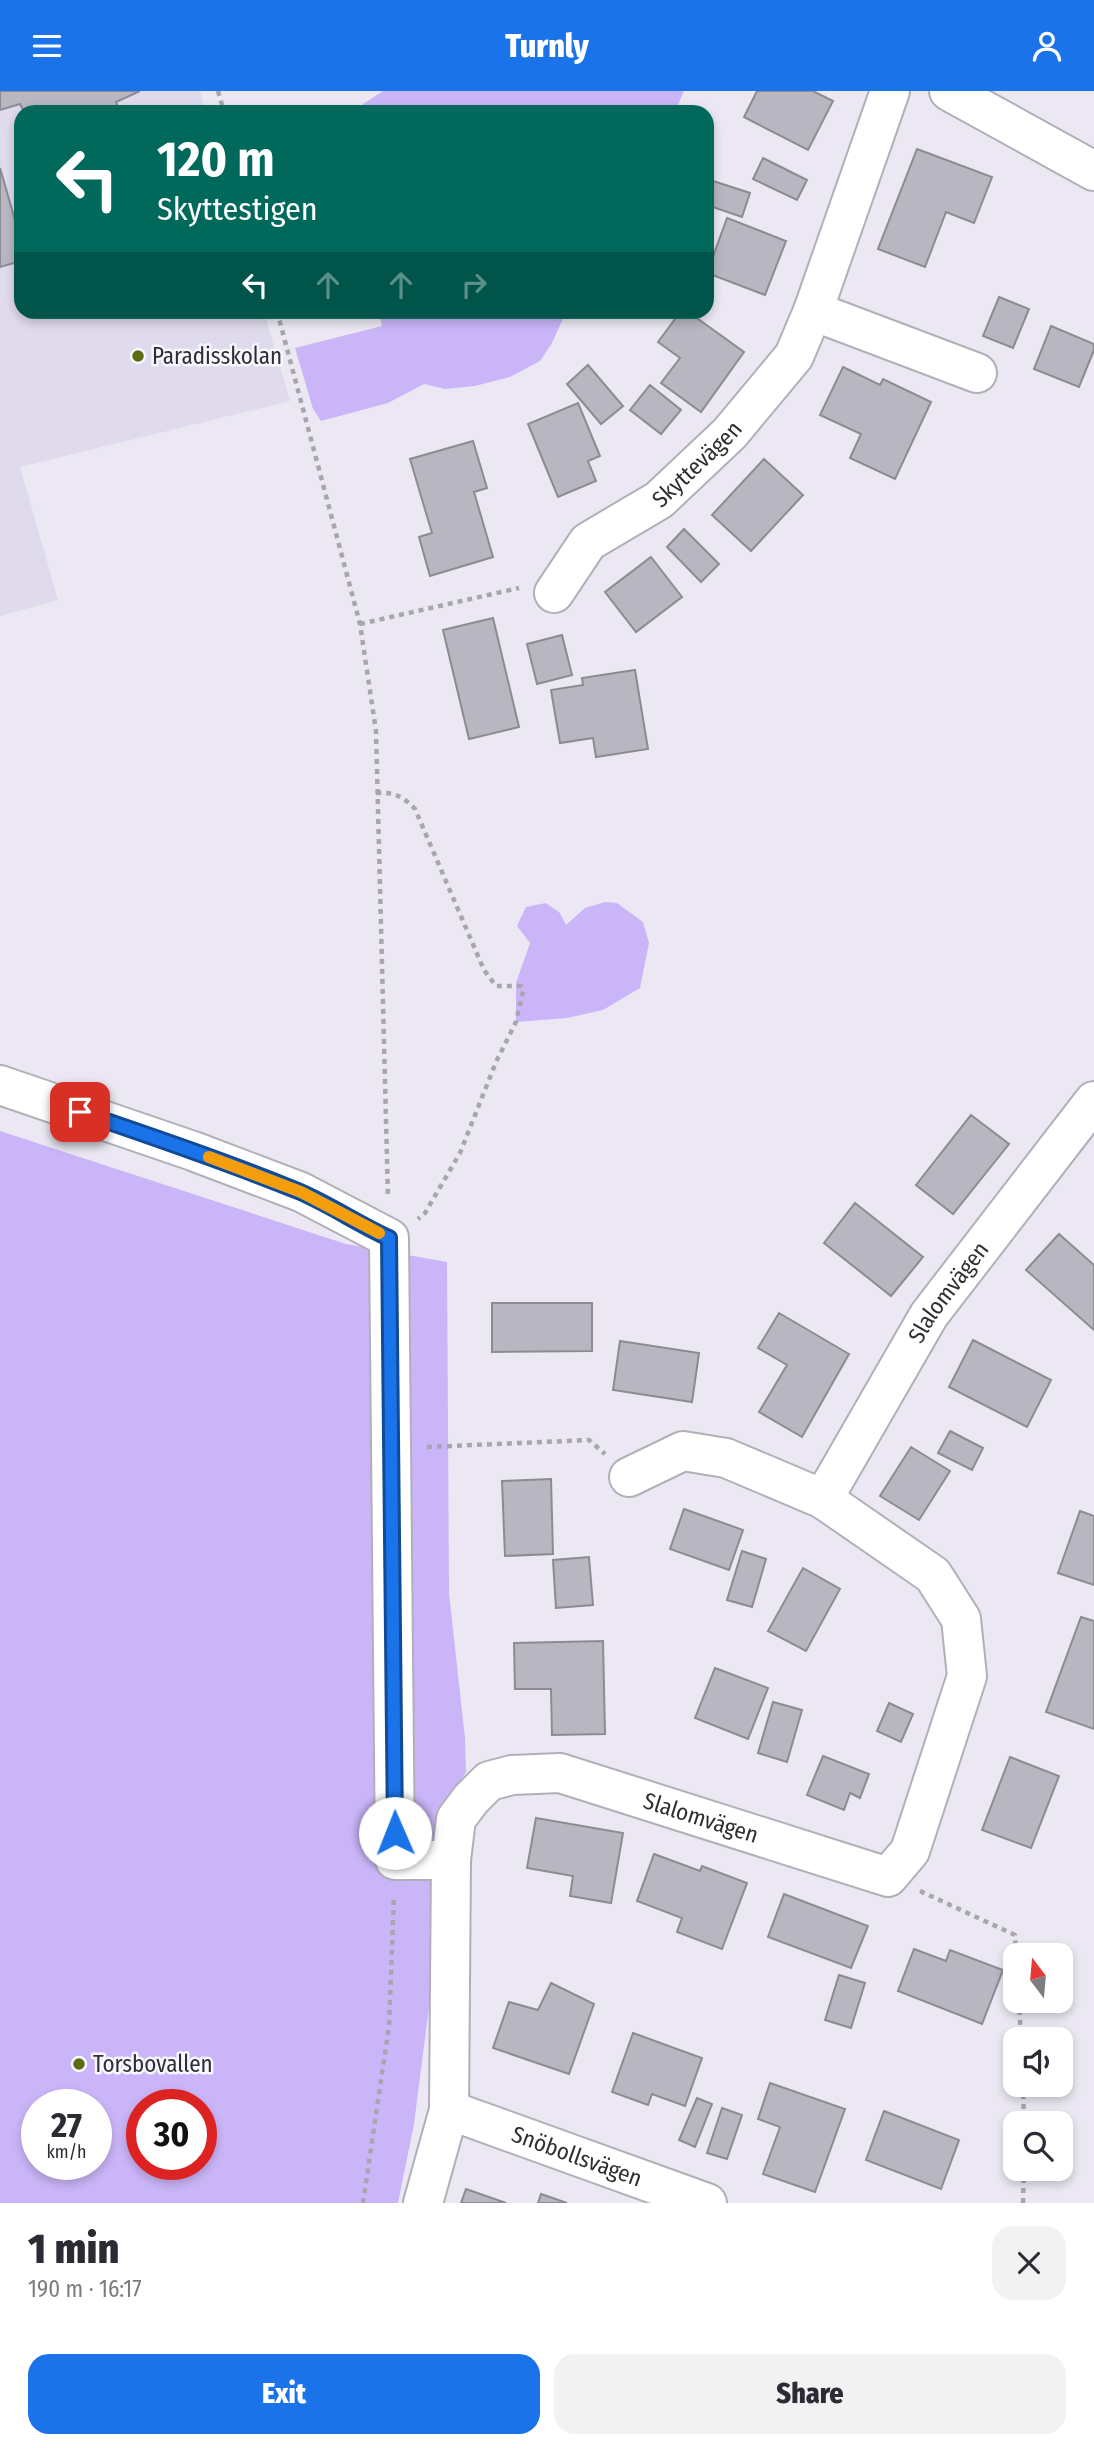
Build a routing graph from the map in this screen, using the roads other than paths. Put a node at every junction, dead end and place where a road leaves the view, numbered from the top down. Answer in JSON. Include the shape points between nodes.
{"nodes":[{"id":1,"x":890,"y":91,"type":"edge"},
{"id":2,"x":949,"y":91,"type":"edge"},
{"id":3,"x":1094,"y":171,"type":"edge"},
{"id":4,"x":813,"y":311,"type":"junction"},
{"id":5,"x":978,"y":373,"type":"dead end"},
{"id":6,"x":554,"y":593,"type":"road end"},
{"id":7,"x":0,"y":1084,"type":"edge"},
{"id":8,"x":1094,"y":1101,"type":"edge"},
{"id":9,"x":629,"y":1477,"type":"road end"},
{"id":10,"x":823,"y":1499,"type":"junction"},
{"id":11,"x":451,"y":1860,"type":"junction"},
{"id":12,"x":449,"y":2110,"type":"junction"},
{"id":13,"x":423,"y":2203,"type":"edge"},
{"id":14,"x":706,"y":2203,"type":"edge"}],
"edges":[{"from":1,"to":4,"type":"street","name":"Skyttevägen"},
{"from":2,"to":3,"type":"street"},
{"from":4,"to":5,"type":"street"},
{"from":4,"to":6,"type":"street","name":"Skyttevägen","via":[[794,356],[730,433],[659,500],[588,542]]},
{"from":7,"to":11,"type":"street","via":[[301,1192],[389,1238],[395,1860]]},
{"from":8,"to":10,"type":"street","name":"Slalomvägen","via":[[929,1315]]},
{"from":9,"to":10,"type":"street","via":[[683,1451],[726,1458]]},
{"from":10,"to":11,"type":"street","name":"Slalomvägen","via":[[933,1575],[961,1619],[968,1676],[910,1851],[888,1877],[560,1773],[489,1781],[456,1819]]},
{"from":11,"to":12,"type":"street","name":"Slalomvägen"},
{"from":12,"to":13,"type":"street","name":"Slalomvägen"},
{"from":12,"to":14,"type":"street","name":"Snöbollsvägen"}]}
